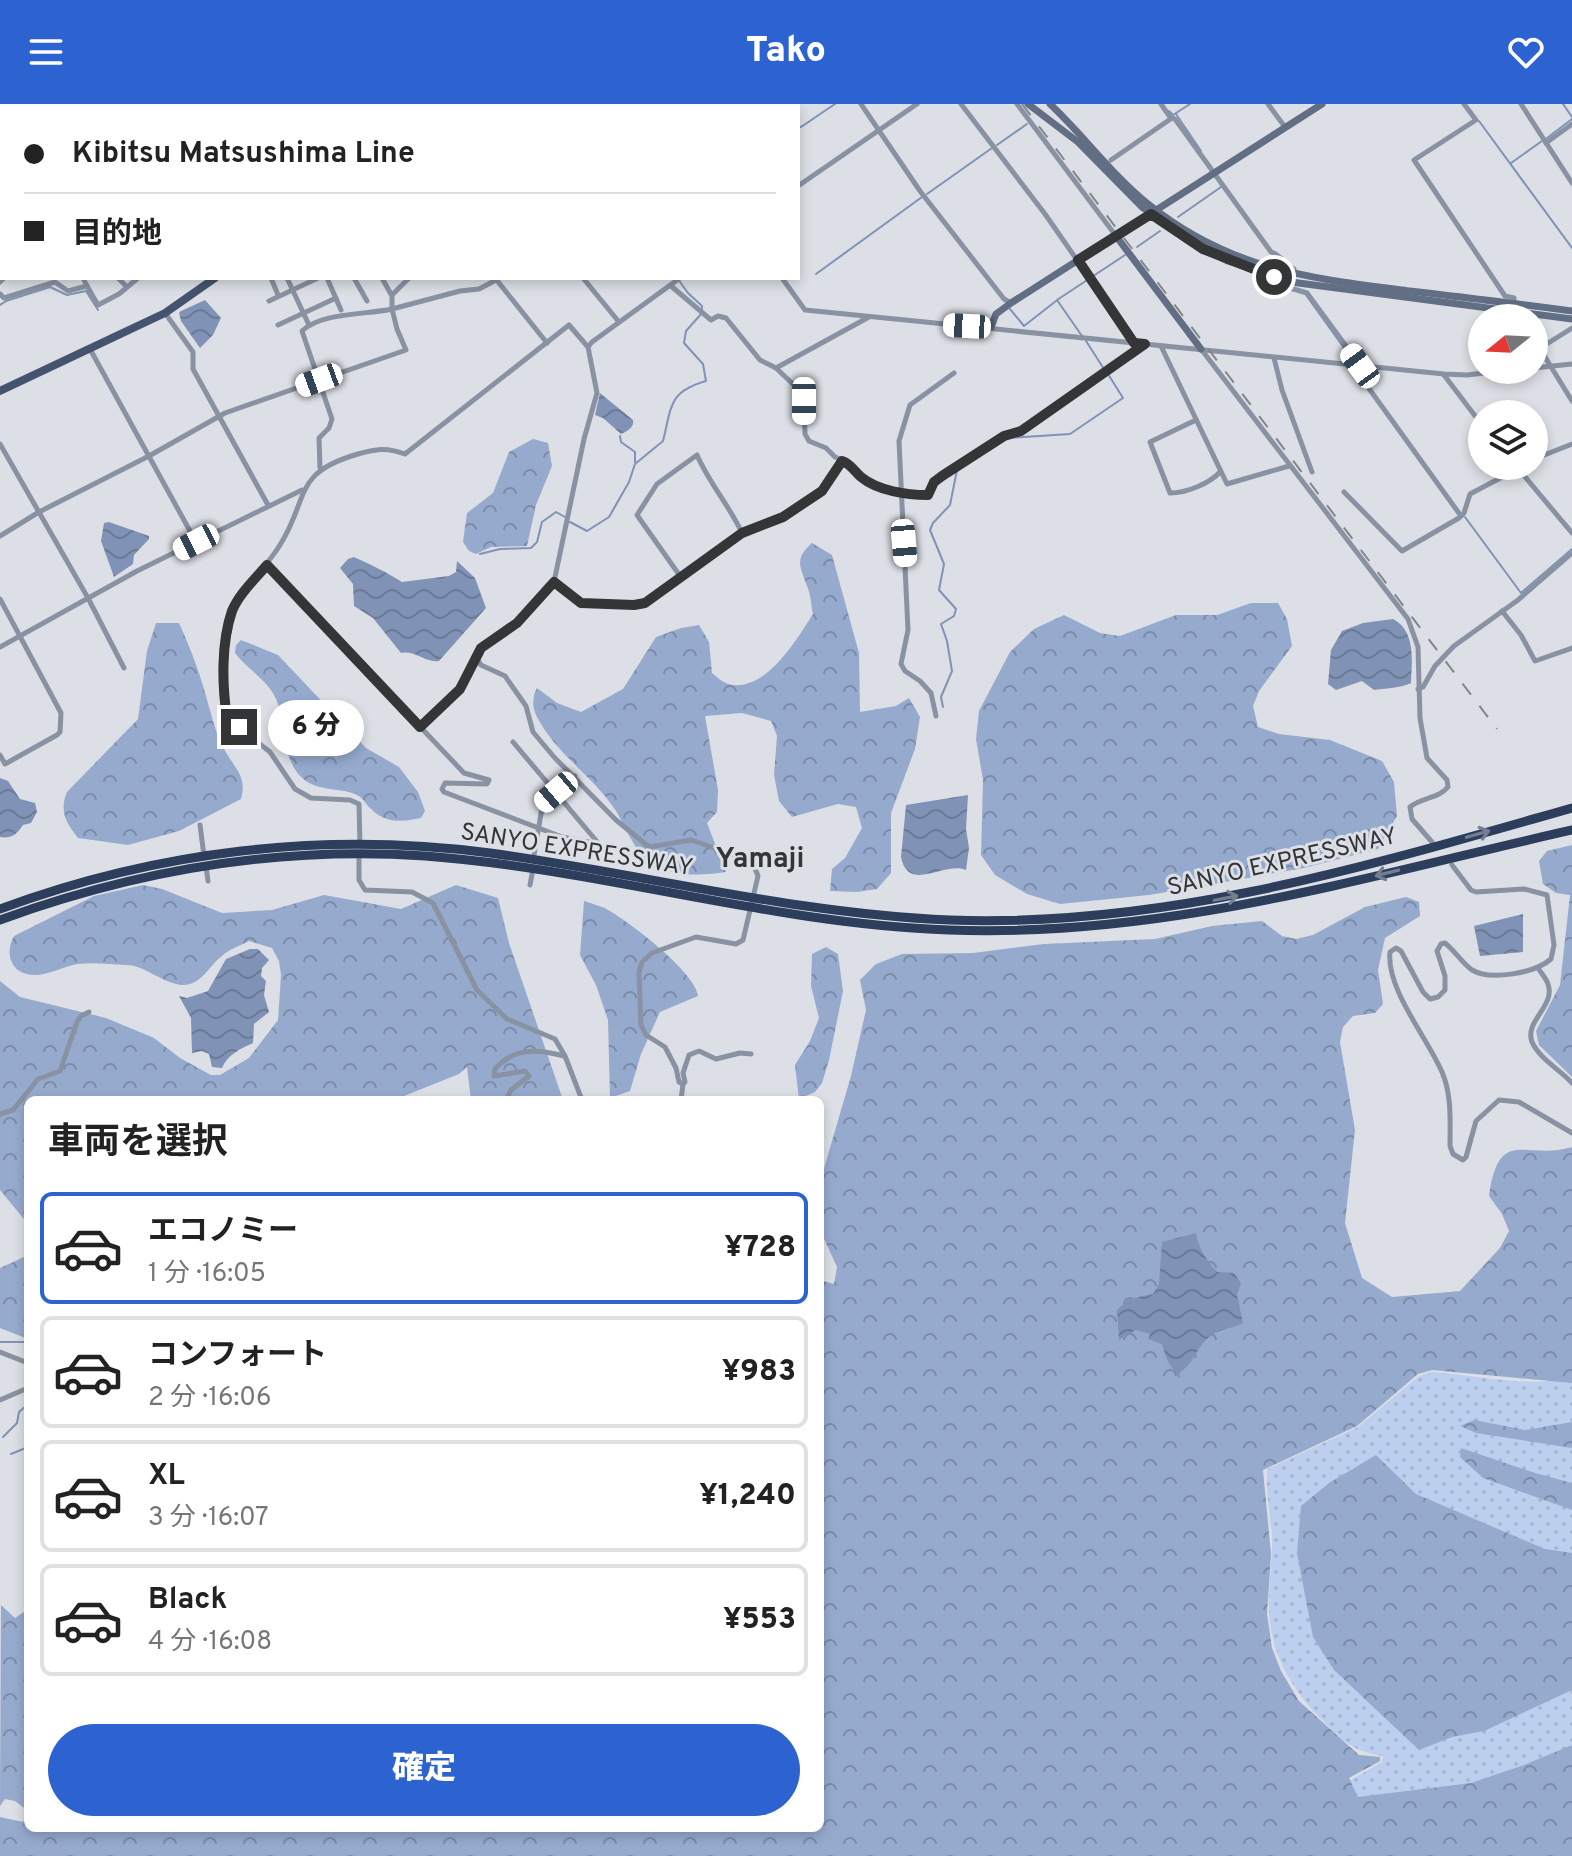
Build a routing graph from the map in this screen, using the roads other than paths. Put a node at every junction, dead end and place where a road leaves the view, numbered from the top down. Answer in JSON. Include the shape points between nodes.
{"nodes":[{"id":1,"x":861,"y":104,"type":"edge"},
{"id":2,"x":917,"y":104,"type":"edge"},
{"id":3,"x":961,"y":104,"type":"edge"},
{"id":4,"x":1017,"y":104,"type":"edge"},
{"id":5,"x":1028,"y":104,"type":"edge"},
{"id":6,"x":1050,"y":104,"type":"edge"},
{"id":7,"x":1162,"y":104,"type":"edge"},
{"id":8,"x":1268,"y":104,"type":"edge"},
{"id":9,"x":1322,"y":104,"type":"edge"},
{"id":10,"x":1464,"y":104,"type":"edge"},
{"id":11,"x":1521,"y":104,"type":"edge"},
{"id":12,"x":1173,"y":118,"type":"junction"},
{"id":13,"x":1572,"y":124,"type":"edge"},
{"id":14,"x":1285,"y":127,"type":"junction"},
{"id":15,"x":881,"y":130,"type":"junction"},
{"id":16,"x":1545,"y":140,"type":"junction"},
{"id":17,"x":1111,"y":160,"type":"dead end"},
{"id":18,"x":1215,"y":172,"type":"junction"},
{"id":19,"x":1572,"y":183,"type":"edge"},
{"id":20,"x":800,"y":185,"type":"edge"},
{"id":21,"x":1154,"y":212,"type":"junction"},
{"id":22,"x":1116,"y":236,"type":"junction"},
{"id":23,"x":1078,"y":260,"type":"junction"},
{"id":24,"x":1292,"y":278,"type":"junction"},
{"id":25,"x":54,"y":280,"type":"edge"},
{"id":26,"x":84,"y":280,"type":"edge"},
{"id":27,"x":120,"y":280,"type":"edge"},
{"id":28,"x":136,"y":280,"type":"edge"},
{"id":29,"x":212,"y":280,"type":"edge"},
{"id":30,"x":272,"y":280,"type":"edge"},
{"id":31,"x":288,"y":280,"type":"edge"},
{"id":32,"x":314,"y":280,"type":"edge"},
{"id":33,"x":328,"y":280,"type":"edge"},
{"id":34,"x":355,"y":280,"type":"edge"},
{"id":35,"x":383,"y":280,"type":"edge"},
{"id":36,"x":407,"y":280,"type":"edge"},
{"id":37,"x":494,"y":280,"type":"edge"},
{"id":38,"x":497,"y":280,"type":"edge"},
{"id":39,"x":585,"y":280,"type":"edge"},
{"id":40,"x":678,"y":280,"type":"edge"},
{"id":41,"x":783,"y":280,"type":"edge"},
{"id":42,"x":87,"y":286,"type":"junction"},
{"id":43,"x":671,"y":286,"type":"junction"},
{"id":44,"x":127,"y":287,"type":"junction"},
{"id":45,"x":293,"y":290,"type":"junction"},
{"id":46,"x":0,"y":294,"type":"edge"},
{"id":47,"x":278,"y":296,"type":"junction"},
{"id":48,"x":392,"y":296,"type":"junction"},
{"id":49,"x":336,"y":298,"type":"junction"},
{"id":50,"x":269,"y":301,"type":"dead end"},
{"id":51,"x":367,"y":301,"type":"dead end"},
{"id":52,"x":1011,"y":303,"type":"junction"},
{"id":53,"x":1468,"y":304,"type":"edge"},
{"id":54,"x":1514,"y":304,"type":"edge"},
{"id":55,"x":392,"y":309,"type":"junction"},
{"id":56,"x":341,"y":310,"type":"dead end"},
{"id":57,"x":1548,"y":311,"type":"edge"},
{"id":58,"x":1572,"y":311,"type":"edge"},
{"id":59,"x":165,"y":313,"type":"junction"},
{"id":60,"x":303,"y":313,"type":"junction"},
{"id":61,"x":1548,"y":316,"type":"edge"},
{"id":62,"x":869,"y":317,"type":"junction"},
{"id":63,"x":1572,"y":319,"type":"edge"},
{"id":64,"x":619,"y":322,"type":"junction"},
{"id":65,"x":278,"y":325,"type":"dead end"},
{"id":66,"x":309,"y":325,"type":"junction"},
{"id":67,"x":991,"y":327,"type":"junction"},
{"id":68,"x":1572,"y":328,"type":"edge"},
{"id":69,"x":547,"y":343,"type":"junction"},
{"id":70,"x":1134,"y":343,"type":"junction"},
{"id":71,"x":1548,"y":343,"type":"edge"},
{"id":72,"x":1145,"y":344,"type":"junction"},
{"id":73,"x":1161,"y":346,"type":"junction"},
{"id":74,"x":588,"y":347,"type":"junction"},
{"id":75,"x":89,"y":349,"type":"junction"},
{"id":76,"x":1201,"y":349,"type":"junction"},
{"id":77,"x":1274,"y":358,"type":"junction"},
{"id":78,"x":1548,"y":363,"type":"edge"},
{"id":79,"x":1572,"y":364,"type":"edge"},
{"id":80,"x":1356,"y":365,"type":"junction"},
{"id":81,"x":1548,"y":366,"type":"edge"},
{"id":82,"x":1551,"y":366,"type":"junction"},
{"id":83,"x":776,"y":368,"type":"junction"},
{"id":84,"x":954,"y":373,"type":"dead end"},
{"id":85,"x":1444,"y":374,"type":"junction"},
{"id":86,"x":1468,"y":375,"type":"edge"},
{"id":87,"x":319,"y":380,"type":"junction"},
{"id":88,"x":0,"y":391,"type":"edge"},
{"id":89,"x":1572,"y":401,"type":"edge"},
{"id":90,"x":1468,"y":406,"type":"edge"},
{"id":91,"x":220,"y":416,"type":"junction"},
{"id":92,"x":1196,"y":420,"type":"junction"},
{"id":93,"x":0,"y":444,"type":"edge"},
{"id":94,"x":1572,"y":444,"type":"edge"},
{"id":95,"x":1548,"y":453,"type":"edge"},
{"id":96,"x":149,"y":456,"type":"junction"},
{"id":97,"x":842,"y":461,"type":"junction"},
{"id":98,"x":1289,"y":466,"type":"junction"},
{"id":99,"x":320,"y":468,"type":"junction"},
{"id":100,"x":1220,"y":472,"type":"junction"},
{"id":101,"x":1312,"y":472,"type":"dead end"},
{"id":102,"x":1495,"y":480,"type":"edge"},
{"id":103,"x":1529,"y":480,"type":"edge"},
{"id":104,"x":303,"y":490,"type":"junction"},
{"id":105,"x":1344,"y":492,"type":"dead end"},
{"id":106,"x":900,"y":493,"type":"junction"},
{"id":107,"x":268,"y":505,"type":"junction"},
{"id":108,"x":39,"y":512,"type":"junction"},
{"id":109,"x":1462,"y":515,"type":"junction"},
{"id":110,"x":742,"y":533,"type":"junction"},
{"id":111,"x":1572,"y":533,"type":"edge"},
{"id":112,"x":0,"y":536,"type":"edge"},
{"id":113,"x":196,"y":542,"type":"junction"},
{"id":114,"x":1572,"y":553,"type":"edge"},
{"id":115,"x":267,"y":565,"type":"junction"},
{"id":116,"x":680,"y":576,"type":"junction"},
{"id":117,"x":554,"y":582,"type":"junction"},
{"id":118,"x":88,"y":598,"type":"junction"},
{"id":119,"x":0,"y":599,"type":"edge"},
{"id":120,"x":1502,"y":611,"type":"junction"},
{"id":121,"x":21,"y":636,"type":"junction"},
{"id":122,"x":0,"y":647,"type":"edge"},
{"id":123,"x":1572,"y":648,"type":"edge"},
{"id":124,"x":476,"y":659,"type":"junction"},
{"id":125,"x":124,"y":668,"type":"dead end"},
{"id":126,"x":1418,"y":689,"type":"junction"},
{"id":127,"x":936,"y":716,"type":"dead end"},
{"id":128,"x":420,"y":727,"type":"junction"},
{"id":129,"x":513,"y":742,"type":"dead end"},
{"id":130,"x":0,"y":755,"type":"edge"},
{"id":131,"x":575,"y":776,"type":"junction"},
{"id":132,"x":556,"y":792,"type":"junction"},
{"id":133,"x":1572,"y":808,"type":"edge"},
{"id":134,"x":200,"y":825,"type":"dead end"},
{"id":135,"x":538,"y":827,"type":"junction"},
{"id":136,"x":1572,"y":830,"type":"edge"},
{"id":137,"x":1432,"y":842,"type":"dead end"},
{"id":138,"x":534,"y":855,"type":"dead end"},
{"id":139,"x":1452,"y":865,"type":"dead end"},
{"id":140,"x":532,"y":874,"type":"dead end"},
{"id":141,"x":208,"y":881,"type":"dead end"},
{"id":142,"x":530,"y":885,"type":"dead end"},
{"id":143,"x":0,"y":909,"type":"edge"},
{"id":144,"x":16,"y":909,"type":"junction"},
{"id":145,"x":0,"y":920,"type":"edge"},
{"id":146,"x":1538,"y":968,"type":"junction"},
{"id":147,"x":89,"y":1012,"type":"dead end"},
{"id":148,"x":751,"y":1054,"type":"dead end"},
{"id":149,"x":565,"y":1056,"type":"junction"},
{"id":150,"x":1572,"y":1083,"type":"edge"},
{"id":151,"x":683,"y":1084,"type":"junction"},
{"id":152,"x":24,"y":1096,"type":"edge"},
{"id":153,"x":24,"y":1096,"type":"edge"},
{"id":154,"x":508,"y":1096,"type":"edge"},
{"id":155,"x":580,"y":1096,"type":"edge"},
{"id":156,"x":682,"y":1096,"type":"edge"},
{"id":157,"x":0,"y":1114,"type":"edge"},
{"id":158,"x":1572,"y":1133,"type":"edge"},
{"id":159,"x":0,"y":1352,"type":"edge"},
{"id":160,"x":24,"y":1361,"type":"edge"},
{"id":161,"x":24,"y":1390,"type":"edge"},
{"id":162,"x":0,"y":1400,"type":"edge"}],
"edges":[{"from":1,"to":15,"type":"street"},
{"from":2,"to":15,"type":"street"},
{"from":3,"to":23,"type":"street"},
{"from":4,"to":22,"type":"street"},
{"from":5,"to":21,"type":"main road","via":[[1078,142],[1131,198]]},
{"from":6,"to":21,"type":"main road"},
{"from":7,"to":12,"type":"street"},
{"from":8,"to":14,"type":"street"},
{"from":9,"to":14,"type":"main road"},
{"from":10,"to":54,"type":"street","via":[[1476,120],[1414,160]]},
{"from":11,"to":16,"type":"street"},
{"from":12,"to":17,"type":"street"},
{"from":12,"to":18,"type":"street"},
{"from":13,"to":16,"type":"street"},
{"from":14,"to":18,"type":"main road"},
{"from":15,"to":20,"type":"street"},
{"from":15,"to":52,"type":"street","via":[[920,191]]},
{"from":16,"to":19,"type":"street"},
{"from":18,"to":21,"type":"main road"},
{"from":18,"to":24,"type":"street","via":[[1275,253],[1294,269]]},
{"from":21,"to":22,"type":"main road"},
{"from":21,"to":24,"type":"main road","via":[[1208,244]]},
{"from":22,"to":23,"type":"main road"},
{"from":22,"to":76,"type":"main road"},
{"from":23,"to":52,"type":"main road"},
{"from":23,"to":70,"type":"street"},
{"from":24,"to":53,"type":"main road"},
{"from":24,"to":80,"type":"street","via":[[1291,289],[1307,293]]},
{"from":25,"to":42,"type":"street","via":[[68,291]]},
{"from":25,"to":46,"type":"street","via":[[4,298]]},
{"from":26,"to":42,"type":"street"},
{"from":27,"to":44,"type":"street"},
{"from":28,"to":44,"type":"street"},
{"from":29,"to":59,"type":"main road"},
{"from":30,"to":47,"type":"street"},
{"from":31,"to":45,"type":"street"},
{"from":32,"to":45,"type":"street"},
{"from":33,"to":49,"type":"street"},
{"from":34,"to":51,"type":"street"},
{"from":35,"to":48,"type":"street"},
{"from":36,"to":48,"type":"street"},
{"from":37,"to":55,"type":"street","via":[[479,289]]},
{"from":38,"to":69,"type":"street"},
{"from":39,"to":64,"type":"street"},
{"from":40,"to":43,"type":"street"},
{"from":41,"to":62,"type":"street","via":[[805,310]]},
{"from":42,"to":44,"type":"street","via":[[98,305]]},
{"from":43,"to":64,"type":"street"},
{"from":43,"to":83,"type":"street","via":[[711,320],[726,318],[760,360]]},
{"from":45,"to":47,"type":"street"},
{"from":45,"to":60,"type":"street"},
{"from":47,"to":50,"type":"street"},
{"from":48,"to":55,"type":"street"},
{"from":49,"to":56,"type":"street"},
{"from":49,"to":60,"type":"street"},
{"from":52,"to":67,"type":"main road","via":[[996,314]]},
{"from":55,"to":66,"type":"street"},
{"from":55,"to":87,"type":"street","via":[[406,350]]},
{"from":57,"to":58,"type":"main road"},
{"from":59,"to":75,"type":"main road"},
{"from":59,"to":91,"type":"street","via":[[191,349],[193,369]]},
{"from":60,"to":65,"type":"street"},
{"from":60,"to":66,"type":"street"},
{"from":61,"to":63,"type":"main road"},
{"from":62,"to":67,"type":"street"},
{"from":62,"to":83,"type":"street"},
{"from":64,"to":74,"type":"street"},
{"from":66,"to":87,"type":"street","via":[[302,331]]},
{"from":67,"to":70,"type":"street"},
{"from":68,"to":71,"type":"street"},
{"from":69,"to":74,"type":"street","via":[[569,325]]},
{"from":69,"to":99,"type":"street","via":[[405,454],[379,448]]},
{"from":70,"to":72,"type":"street"},
{"from":72,"to":73,"type":"street"},
{"from":72,"to":106,"type":"street","via":[[1021,431],[1004,436],[942,476],[928,495]]},
{"from":73,"to":76,"type":"street"},
{"from":73,"to":92,"type":"street"},
{"from":74,"to":117,"type":"street","via":[[597,393]]},
{"from":75,"to":88,"type":"main road"},
{"from":75,"to":96,"type":"street"},
{"from":76,"to":77,"type":"street"},
{"from":76,"to":98,"type":"street"},
{"from":77,"to":80,"type":"street"},
{"from":77,"to":101,"type":"street"},
{"from":78,"to":82,"type":"street"},
{"from":79,"to":82,"type":"street"},
{"from":80,"to":85,"type":"street"},
{"from":80,"to":109,"type":"street"},
{"from":81,"to":82,"type":"street"},
{"from":82,"to":89,"type":"street"},
{"from":83,"to":97,"type":"street","via":[[804,401],[806,437]]},
{"from":84,"to":106,"type":"street","via":[[910,405],[899,441]]},
{"from":85,"to":86,"type":"street"},
{"from":85,"to":90,"type":"street"},
{"from":87,"to":91,"type":"street"},
{"from":87,"to":99,"type":"street","via":[[332,419],[319,438]]},
{"from":91,"to":96,"type":"street"},
{"from":91,"to":107,"type":"street"},
{"from":92,"to":100,"type":"street"},
{"from":92,"to":100,"type":"street","via":[[1150,442],[1170,493],[1187,491]]},
{"from":93,"to":108,"type":"street"},
{"from":94,"to":95,"type":"street"},
{"from":96,"to":108,"type":"street"},
{"from":96,"to":113,"type":"street"},
{"from":97,"to":106,"type":"street","via":[[863,479]]},
{"from":97,"to":110,"type":"street","via":[[822,491],[783,517]]},
{"from":98,"to":100,"type":"street","via":[[1227,484]]},
{"from":98,"to":126,"type":"street","via":[[1408,619],[1418,647]]},
{"from":99,"to":104,"type":"street"},
{"from":102,"to":109,"type":"street","via":[[1470,494]]},
{"from":103,"to":111,"type":"street"},
{"from":104,"to":107,"type":"street"},
{"from":104,"to":115,"type":"street","via":[[282,543]]},
{"from":105,"to":109,"type":"street","via":[[1402,551]]},
{"from":106,"to":127,"type":"street","via":[[908,630],[900,660],[931,693]]},
{"from":107,"to":113,"type":"street"},
{"from":108,"to":112,"type":"street"},
{"from":108,"to":118,"type":"street"},
{"from":110,"to":116,"type":"street"},
{"from":110,"to":116,"type":"street","via":[[697,455],[657,484],[637,515]]},
{"from":113,"to":118,"type":"street"},
{"from":114,"to":120,"type":"street"},
{"from":115,"to":128,"type":"street"},
{"from":115,"to":149,"type":"street","via":[[232,612],[223,672],[227,718],[270,752],[295,789],[320,799],[359,804],[359,883],[365,890],[412,892],[433,903],[484,1000],[507,1019],[555,1039]]},
{"from":116,"to":117,"type":"street","via":[[655,597],[634,605],[581,603]]},
{"from":117,"to":124,"type":"street","via":[[517,623],[481,648]]},
{"from":118,"to":121,"type":"street"},
{"from":118,"to":125,"type":"street"},
{"from":119,"to":121,"type":"street"},
{"from":120,"to":123,"type":"street","via":[[1535,661]]},
{"from":120,"to":126,"type":"street","via":[[1454,646]]},
{"from":121,"to":122,"type":"street"},
{"from":121,"to":130,"type":"street","via":[[59,706],[60,732],[5,764]]},
{"from":124,"to":128,"type":"street","via":[[460,689]]},
{"from":124,"to":131,"type":"street","via":[[505,676],[526,706],[533,732]]},
{"from":126,"to":137,"type":"street","via":[[1427,758],[1448,787],[1410,807],[1412,819]]},
{"from":128,"to":135,"type":"street","via":[[464,773],[489,780],[445,783],[444,792]]},
{"from":129,"to":132,"type":"street"},
{"from":131,"to":132,"type":"street"},
{"from":131,"to":151,"type":"street","via":[[649,847],[691,840],[752,861],[758,876],[747,934],[736,944],[689,938],[642,962],[641,1025],[665,1047]]},
{"from":132,"to":135,"type":"street","via":[[543,802]]},
{"from":132,"to":135,"type":"street","via":[[599,844]]},
{"from":144,"to":133,"type":"highway","name":"SANYO EXPRESSWAY","one_way":true,"via":[[124,872],[191,857],[279,846],[366,844],[486,853],[864,914],[1069,919],[1197,904],[1291,885]]},
{"from":134,"to":141,"type":"street"},
{"from":135,"to":138,"type":"street"},
{"from":136,"to":144,"type":"highway","name":"SANYO EXPRESSWAY","one_way":true,"via":[[1245,906],[1070,928],[947,930],[864,923],[483,863],[368,854],[206,865]]},
{"from":139,"to":146,"type":"street","via":[[1476,892],[1524,889],[1547,895],[1553,953]]},
{"from":140,"to":142,"type":"street"},
{"from":143,"to":144,"type":"highway","name":"SANYO EXPRESSWAY"},
{"from":144,"to":145,"type":"highway","name":"SANYO EXPRESSWAY"},
{"from":146,"to":150,"type":"street","via":[[1549,989],[1531,1031],[1533,1045]]},
{"from":146,"to":158,"type":"street","via":[[1482,974],[1441,944],[1437,951],[1445,990],[1430,999],[1401,951],[1392,949],[1389,956],[1396,984],[1443,1074],[1453,1154],[1463,1160],[1476,1121],[1506,1099]]},
{"from":147,"to":152,"type":"street","via":[[77,1022],[60,1071],[38,1079]]},
{"from":148,"to":151,"type":"street","via":[[712,1059],[699,1051],[689,1055]]},
{"from":149,"to":154,"type":"street","via":[[537,1050],[509,1056],[494,1076],[525,1071],[529,1076]]},
{"from":149,"to":155,"type":"street"},
{"from":151,"to":156,"type":"street"},
{"from":153,"to":157,"type":"street","via":[[13,1110]]},
{"from":159,"to":160,"type":"street"},
{"from":161,"to":162,"type":"street"}]}
